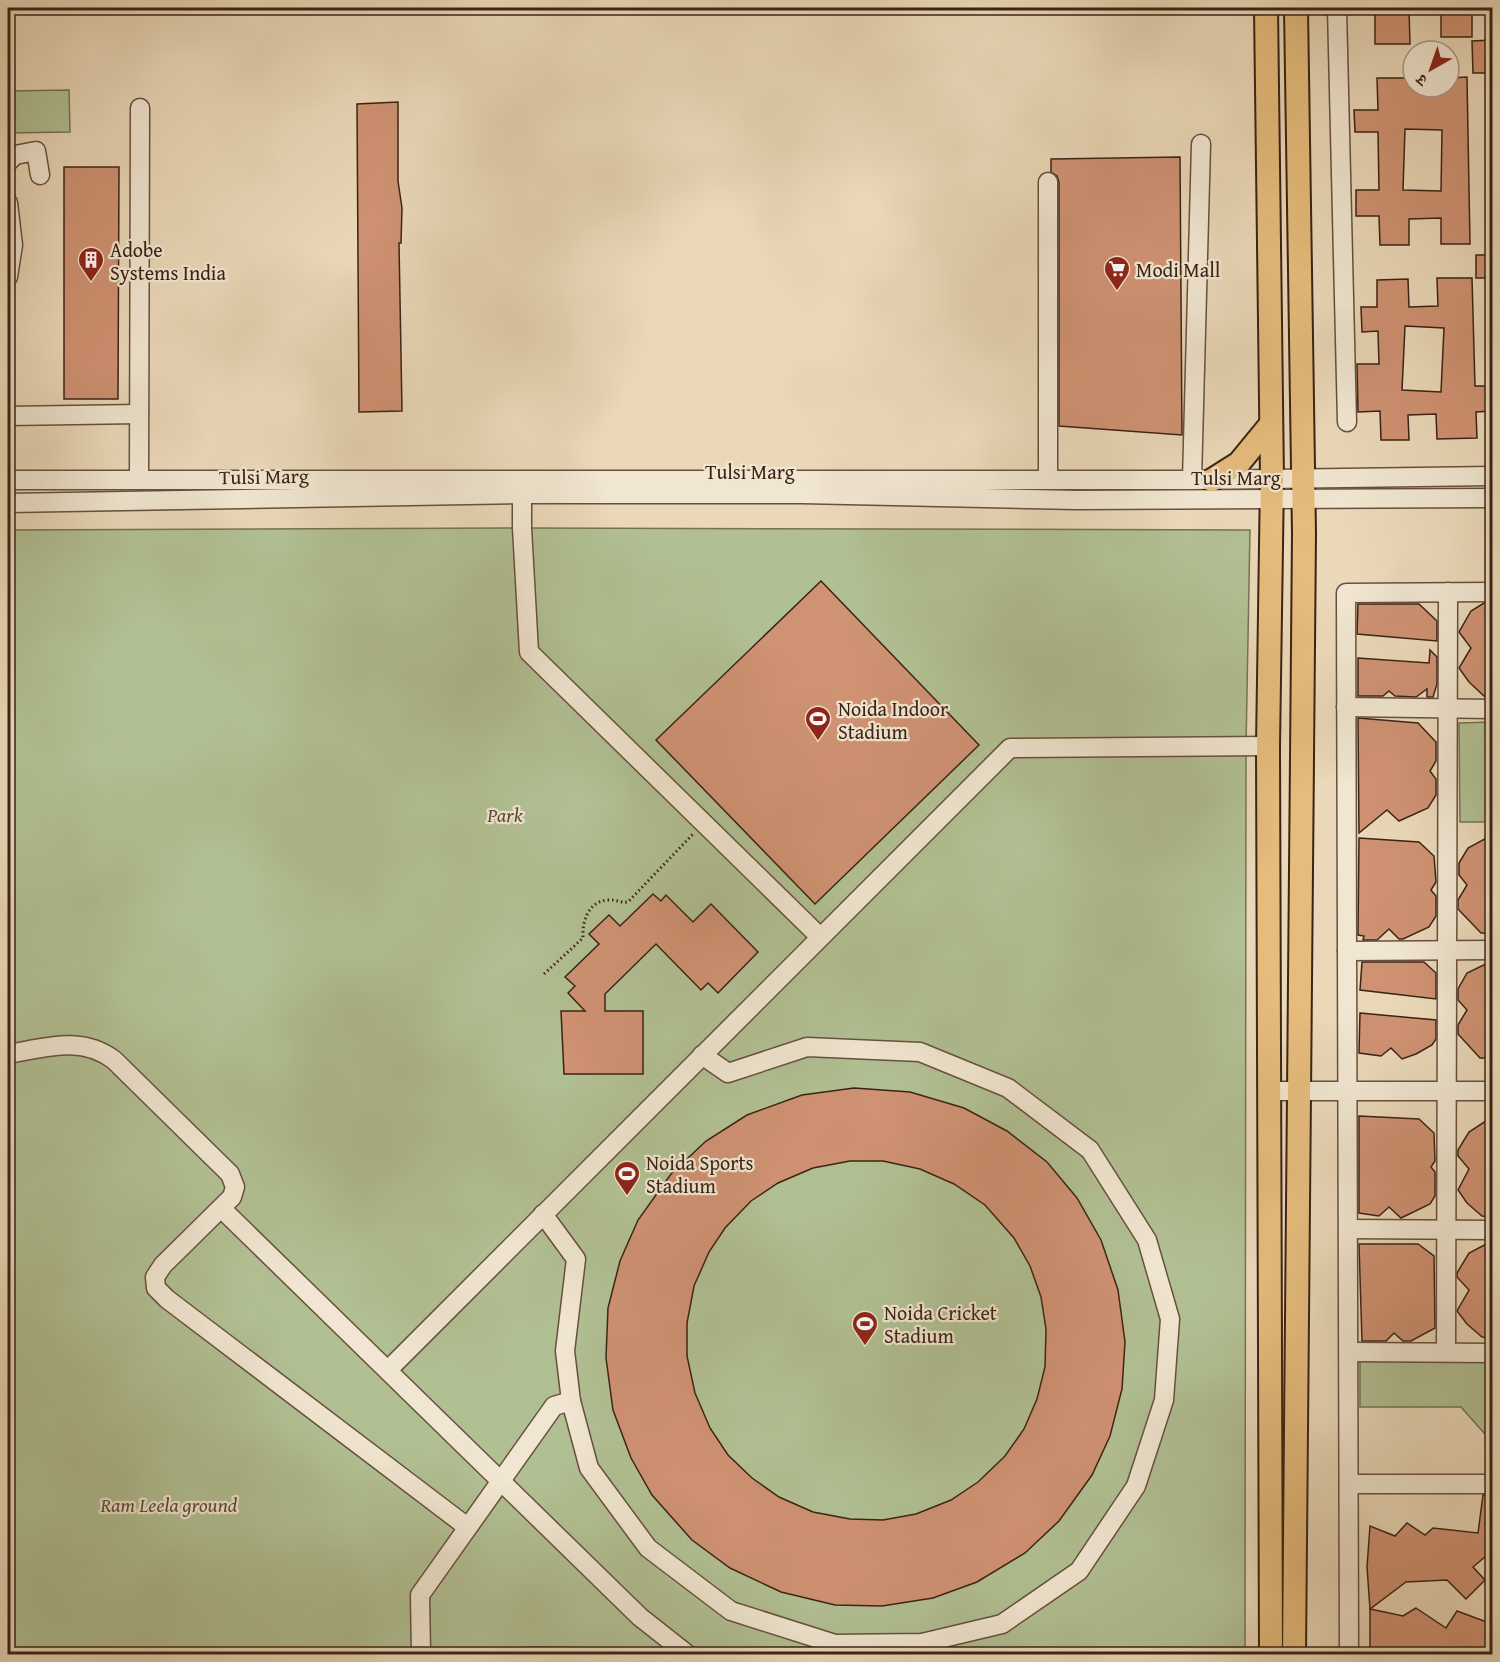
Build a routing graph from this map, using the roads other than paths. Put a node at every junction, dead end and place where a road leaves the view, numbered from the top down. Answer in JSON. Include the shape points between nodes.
{"nodes":[{"id":1,"x":1266,"y":8,"type":"edge"},
{"id":2,"x":1296,"y":8,"type":"edge"},
{"id":3,"x":1338,"y":8,"type":"edge"},
{"id":4,"x":140,"y":108,"type":"dead end"},
{"id":5,"x":1201,"y":144,"type":"dead end"},
{"id":6,"x":8,"y":162,"type":"edge"},
{"id":7,"x":40,"y":175,"type":"dead end"},
{"id":8,"x":1048,"y":182,"type":"dead end"},
{"id":9,"x":8,"y":203,"type":"edge"},
{"id":10,"x":9,"y":228,"type":"edge"},
{"id":11,"x":8,"y":265,"type":"edge"},
{"id":12,"x":139,"y":414,"type":"junction"},
{"id":13,"x":8,"y":416,"type":"edge"},
{"id":14,"x":1347,"y":422,"type":"dead end"},
{"id":15,"x":1271,"y":424,"type":"junction"},
{"id":16,"x":1492,"y":476,"type":"edge"},
{"id":17,"x":8,"y":480,"type":"edge"},
{"id":18,"x":139,"y":480,"type":"junction"},
{"id":19,"x":1048,"y":480,"type":"junction"},
{"id":20,"x":1202,"y":480,"type":"junction"},
{"id":21,"x":522,"y":487,"type":"junction"},
{"id":22,"x":1271,"y":489,"type":"junction"},
{"id":23,"x":1302,"y":489,"type":"junction"},
{"id":24,"x":1492,"y":498,"type":"edge"},
{"id":25,"x":8,"y":503,"type":"edge"},
{"id":26,"x":1448,"y":592,"type":"junction"},
{"id":27,"x":1492,"y":592,"type":"edge"},
{"id":28,"x":1346,"y":707,"type":"junction"},
{"id":29,"x":1448,"y":708,"type":"junction"},
{"id":30,"x":1492,"y":709,"type":"edge"},
{"id":31,"x":1268,"y":746,"type":"junction"},
{"id":32,"x":820,"y":937,"type":"junction"},
{"id":33,"x":1447,"y":950,"type":"junction"},
{"id":34,"x":1492,"y":950,"type":"edge"},
{"id":35,"x":1347,"y":951,"type":"junction"},
{"id":36,"x":8,"y":1054,"type":"edge"},
{"id":37,"x":702,"y":1055,"type":"junction"},
{"id":38,"x":1271,"y":1091,"type":"junction"},
{"id":39,"x":1299,"y":1091,"type":"junction"},
{"id":40,"x":1348,"y":1091,"type":"junction"},
{"id":41,"x":1447,"y":1091,"type":"junction"},
{"id":42,"x":1492,"y":1091,"type":"edge"},
{"id":43,"x":222,"y":1209,"type":"junction"},
{"id":44,"x":543,"y":1214,"type":"junction"},
{"id":45,"x":1348,"y":1229,"type":"junction"},
{"id":46,"x":1446,"y":1230,"type":"junction"},
{"id":47,"x":1492,"y":1230,"type":"edge"},
{"id":48,"x":1349,"y":1352,"type":"junction"},
{"id":49,"x":1446,"y":1352,"type":"junction"},
{"id":50,"x":1492,"y":1353,"type":"edge"},
{"id":51,"x":388,"y":1370,"type":"junction"},
{"id":52,"x":571,"y":1401,"type":"junction"},
{"id":53,"x":500,"y":1479,"type":"junction"},
{"id":54,"x":1349,"y":1484,"type":"junction"},
{"id":55,"x":1492,"y":1484,"type":"edge"},
{"id":56,"x":466,"y":1526,"type":"junction"},
{"id":57,"x":421,"y":1654,"type":"edge"},
{"id":58,"x":687,"y":1654,"type":"edge"},
{"id":59,"x":1271,"y":1654,"type":"edge"},
{"id":60,"x":1294,"y":1654,"type":"edge"},
{"id":61,"x":1349,"y":1654,"type":"edge"}],
"edges":[{"from":1,"to":15,"type":"main road"},
{"from":2,"to":23,"type":"main road"},
{"from":3,"to":14,"type":"street"},
{"from":4,"to":12,"type":"street"},
{"from":5,"to":20,"type":"street"},
{"from":6,"to":7,"type":"street","via":[[15,155],[36,151]]},
{"from":8,"to":19,"type":"street"},
{"from":9,"to":10,"type":"street"},
{"from":10,"to":11,"type":"street"},
{"from":12,"to":13,"type":"street"},
{"from":12,"to":18,"type":"street"},
{"from":15,"to":20,"type":"main road","via":[[1239,463]]},
{"from":15,"to":22,"type":"main road"},
{"from":16,"to":23,"type":"street","name":"Tulsi Marg"},
{"from":17,"to":18,"type":"street","name":"Tulsi Marg"},
{"from":18,"to":21,"type":"street","name":"Tulsi Marg"},
{"from":19,"to":20,"type":"street","name":"Tulsi Marg"},
{"from":19,"to":21,"type":"street","name":"Tulsi Marg"},
{"from":20,"to":22,"type":"street","name":"Tulsi Marg"},
{"from":21,"to":22,"type":"street","name":"Tulsi Marg","via":[[1077,500]]},
{"from":21,"to":25,"type":"street","name":"Tulsi Marg"},
{"from":21,"to":32,"type":"street","via":[[529,652]]},
{"from":22,"to":23,"type":"street","name":"Tulsi Marg"},
{"from":22,"to":31,"type":"main road"},
{"from":23,"to":24,"type":"street","name":"Tulsi Marg"},
{"from":23,"to":39,"type":"main road"},
{"from":26,"to":27,"type":"street"},
{"from":26,"to":28,"type":"street","via":[[1346,593]]},
{"from":26,"to":29,"type":"street"},
{"from":28,"to":29,"type":"street"},
{"from":28,"to":35,"type":"street"},
{"from":29,"to":30,"type":"street"},
{"from":29,"to":33,"type":"street"},
{"from":31,"to":32,"type":"street","via":[[1010,748]]},
{"from":31,"to":38,"type":"main road"},
{"from":32,"to":37,"type":"street"},
{"from":33,"to":34,"type":"street"},
{"from":33,"to":35,"type":"street"},
{"from":33,"to":41,"type":"street"},
{"from":35,"to":40,"type":"street"},
{"from":36,"to":43,"type":"street","via":[[86,1045],[107,1054],[230,1174],[235,1187]]},
{"from":37,"to":44,"type":"street"},
{"from":37,"to":52,"type":"street","via":[[728,1073],[807,1047],[920,1052],[1008,1088],[1090,1150],[1147,1240],[1170,1319],[1164,1400],[1136,1486],[1079,1571],[1002,1624],[922,1643],[835,1644],[731,1611],[648,1548],[589,1468]]},
{"from":38,"to":39,"type":"street"},
{"from":38,"to":59,"type":"main road"},
{"from":39,"to":40,"type":"street"},
{"from":39,"to":60,"type":"main road"},
{"from":40,"to":41,"type":"street"},
{"from":40,"to":45,"type":"street"},
{"from":41,"to":42,"type":"street"},
{"from":41,"to":46,"type":"street"},
{"from":43,"to":51,"type":"street"},
{"from":43,"to":56,"type":"street","via":[[163,1265],[155,1277],[156,1288]]},
{"from":44,"to":51,"type":"street"},
{"from":44,"to":52,"type":"street","via":[[576,1259],[565,1351]]},
{"from":45,"to":46,"type":"street"},
{"from":45,"to":48,"type":"street"},
{"from":46,"to":47,"type":"street"},
{"from":46,"to":49,"type":"street"},
{"from":48,"to":49,"type":"street"},
{"from":48,"to":54,"type":"street"},
{"from":49,"to":50,"type":"street"},
{"from":51,"to":53,"type":"street"},
{"from":52,"to":53,"type":"street","via":[[554,1406]]},
{"from":53,"to":56,"type":"street"},
{"from":53,"to":58,"type":"street","via":[[640,1617]]},
{"from":54,"to":55,"type":"street"},
{"from":54,"to":61,"type":"street"},
{"from":56,"to":57,"type":"street","via":[[420,1595]]}]}
